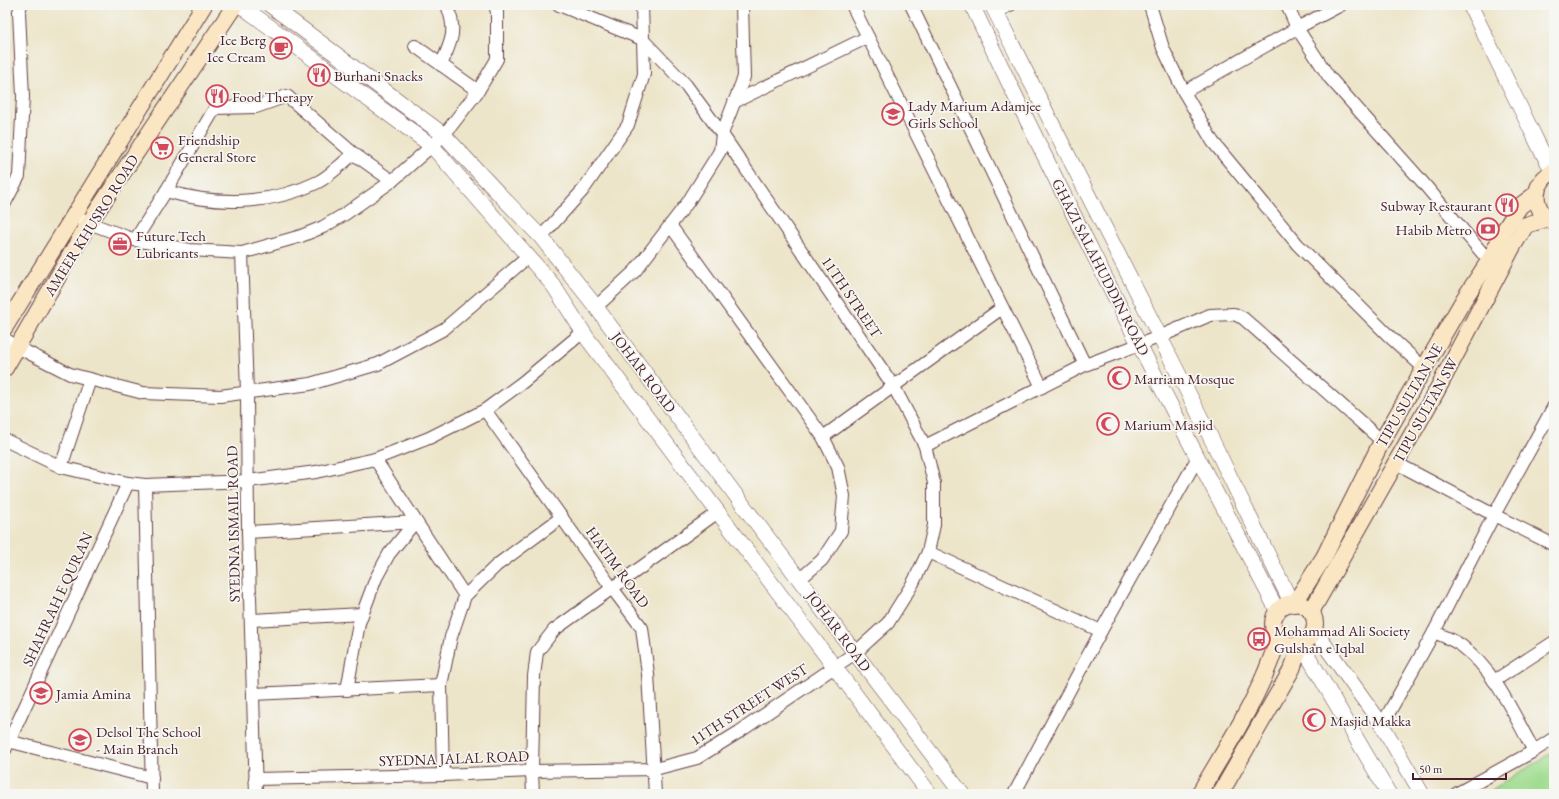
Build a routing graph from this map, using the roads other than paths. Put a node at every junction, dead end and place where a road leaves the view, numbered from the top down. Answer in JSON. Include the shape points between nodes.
{"nodes":[{"id":1,"x":21,"y":5,"type":"edge"},
{"id":2,"x":204,"y":5,"type":"edge"},
{"id":3,"x":236,"y":5,"type":"edge"},
{"id":4,"x":240,"y":5,"type":"edge"},
{"id":5,"x":270,"y":5,"type":"edge"},
{"id":6,"x":448,"y":5,"type":"edge"},
{"id":7,"x":495,"y":5,"type":"edge"},
{"id":8,"x":559,"y":5,"type":"edge"},
{"id":9,"x":642,"y":5,"type":"edge"},
{"id":10,"x":742,"y":5,"type":"edge"},
{"id":11,"x":852,"y":5,"type":"edge"},
{"id":12,"x":911,"y":5,"type":"edge"},
{"id":13,"x":972,"y":5,"type":"edge"},
{"id":14,"x":1010,"y":5,"type":"edge"},
{"id":15,"x":1150,"y":5,"type":"edge"},
{"id":16,"x":1287,"y":5,"type":"edge"},
{"id":17,"x":1341,"y":5,"type":"edge"},
{"id":18,"x":1470,"y":5,"type":"edge"},
{"id":19,"x":993,"y":8,"type":"edge"},
{"id":20,"x":1297,"y":28,"type":"junction"},
{"id":21,"x":868,"y":37,"type":"junction"},
{"id":22,"x":642,"y":39,"type":"junction"},
{"id":23,"x":415,"y":46,"type":"dead end"},
{"id":24,"x":441,"y":65,"type":"junction"},
{"id":25,"x":478,"y":91,"type":"junction"},
{"id":26,"x":1184,"y":92,"type":"junction"},
{"id":27,"x":734,"y":102,"type":"junction"},
{"id":28,"x":444,"y":134,"type":"junction"},
{"id":29,"x":722,"y":134,"type":"junction"},
{"id":30,"x":432,"y":146,"type":"junction"},
{"id":31,"x":354,"y":154,"type":"junction"},
{"id":32,"x":1554,"y":171,"type":"edge"},
{"id":33,"x":392,"y":181,"type":"junction"},
{"id":34,"x":166,"y":191,"type":"junction"},
{"id":35,"x":1536,"y":194,"type":"junction"},
{"id":36,"x":5,"y":203,"type":"edge"},
{"id":37,"x":74,"y":214,"type":"junction"},
{"id":38,"x":1550,"y":220,"type":"edge"},
{"id":39,"x":89,"y":223,"type":"junction"},
{"id":40,"x":670,"y":225,"type":"junction"},
{"id":41,"x":541,"y":237,"type":"junction"},
{"id":42,"x":135,"y":240,"type":"junction"},
{"id":43,"x":242,"y":252,"type":"junction"},
{"id":44,"x":529,"y":256,"type":"junction"},
{"id":45,"x":1489,"y":261,"type":"junction"},
{"id":46,"x":596,"y":307,"type":"junction"},
{"id":47,"x":1002,"y":308,"type":"junction"},
{"id":48,"x":606,"y":321,"type":"junction"},
{"id":49,"x":5,"y":327,"type":"edge"},
{"id":50,"x":585,"y":335,"type":"junction"},
{"id":51,"x":1159,"y":337,"type":"junction"},
{"id":52,"x":11,"y":343,"type":"edge"},
{"id":53,"x":1139,"y":344,"type":"junction"},
{"id":54,"x":1085,"y":365,"type":"junction"},
{"id":55,"x":5,"y":368,"type":"edge"},
{"id":56,"x":1424,"y":368,"type":"junction"},
{"id":57,"x":90,"y":379,"type":"junction"},
{"id":58,"x":894,"y":387,"type":"junction"},
{"id":59,"x":1042,"y":387,"type":"junction"},
{"id":60,"x":247,"y":392,"type":"junction"},
{"id":61,"x":1554,"y":406,"type":"edge"},
{"id":62,"x":485,"y":410,"type":"junction"},
{"id":63,"x":823,"y":437,"type":"junction"},
{"id":64,"x":5,"y":440,"type":"edge"},
{"id":65,"x":1382,"y":441,"type":"junction"},
{"id":66,"x":925,"y":446,"type":"junction"},
{"id":67,"x":1198,"y":458,"type":"junction"},
{"id":68,"x":375,"y":459,"type":"junction"},
{"id":69,"x":1396,"y":463,"type":"junction"},
{"id":70,"x":61,"y":467,"type":"junction"},
{"id":71,"x":248,"y":481,"type":"junction"},
{"id":72,"x":128,"y":483,"type":"junction"},
{"id":73,"x":145,"y":485,"type":"junction"},
{"id":74,"x":746,"y":509,"type":"junction"},
{"id":75,"x":718,"y":512,"type":"junction"},
{"id":76,"x":1494,"y":515,"type":"junction"},
{"id":77,"x":562,"y":517,"type":"junction"},
{"id":78,"x":415,"y":522,"type":"junction"},
{"id":79,"x":727,"y":525,"type":"junction"},
{"id":80,"x":248,"y":532,"type":"junction"},
{"id":81,"x":1554,"y":543,"type":"edge"},
{"id":82,"x":928,"y":552,"type":"junction"},
{"id":83,"x":800,"y":579,"type":"junction"},
{"id":84,"x":612,"y":588,"type":"junction"},
{"id":85,"x":465,"y":596,"type":"junction"},
{"id":86,"x":1293,"y":604,"type":"junction"},
{"id":87,"x":1278,"y":612,"type":"junction"},
{"id":88,"x":1311,"y":612,"type":"junction"},
{"id":89,"x":362,"y":614,"type":"junction"},
{"id":90,"x":252,"y":620,"type":"junction"},
{"id":91,"x":1314,"y":630,"type":"junction"},
{"id":92,"x":1102,"y":631,"type":"junction"},
{"id":93,"x":1434,"y":632,"type":"junction"},
{"id":94,"x":1278,"y":638,"type":"junction"},
{"id":95,"x":1554,"y":642,"type":"edge"},
{"id":96,"x":1301,"y":644,"type":"junction"},
{"id":97,"x":855,"y":653,"type":"junction"},
{"id":98,"x":834,"y":666,"type":"junction"},
{"id":99,"x":1494,"y":681,"type":"junction"},
{"id":100,"x":442,"y":685,"type":"junction"},
{"id":101,"x":347,"y":690,"type":"junction"},
{"id":102,"x":253,"y":694,"type":"junction"},
{"id":103,"x":1382,"y":725,"type":"junction"},
{"id":104,"x":1554,"y":738,"type":"edge"},
{"id":105,"x":7,"y":746,"type":"edge"},
{"id":106,"x":1534,"y":751,"type":"junction"},
{"id":107,"x":654,"y":769,"type":"junction"},
{"id":108,"x":532,"y":771,"type":"junction"},
{"id":109,"x":443,"y":775,"type":"junction"},
{"id":110,"x":152,"y":778,"type":"junction"},
{"id":111,"x":256,"y":779,"type":"junction"},
{"id":112,"x":152,"y":794,"type":"edge"},
{"id":113,"x":256,"y":794,"type":"edge"},
{"id":114,"x":533,"y":794,"type":"edge"},
{"id":115,"x":655,"y":794,"type":"edge"},
{"id":116,"x":930,"y":794,"type":"edge"},
{"id":117,"x":962,"y":794,"type":"edge"},
{"id":118,"x":1014,"y":794,"type":"edge"},
{"id":119,"x":1200,"y":794,"type":"edge"},
{"id":120,"x":1220,"y":794,"type":"edge"},
{"id":121,"x":1389,"y":794,"type":"edge"},
{"id":122,"x":1422,"y":794,"type":"edge"},
{"id":123,"x":1456,"y":794,"type":"edge"}],
"edges":[{"from":1,"to":36,"type":"street","via":[[19,12],[22,97],[19,176]]},
{"from":2,"to":37,"type":"main road","name":"AMEER KHUSRO ROAD"},
{"from":3,"to":39,"type":"main road","name":"AMEER KHUSRO ROAD"},
{"from":4,"to":30,"type":"street","name":"JOHAR ROAD"},
{"from":5,"to":28,"type":"street","name":"JOHAR ROAD"},
{"from":6,"to":24,"type":"street","via":[[453,19],[453,38]]},
{"from":7,"to":25,"type":"street","via":[[496,58]]},
{"from":8,"to":22,"type":"street","name":"11TH STREET"},
{"from":9,"to":22,"type":"street"},
{"from":10,"to":27,"type":"street","via":[[744,78]]},
{"from":11,"to":21,"type":"street"},
{"from":12,"to":54,"type":"street"},
{"from":13,"to":53,"type":"street","name":"GHAZI SALAHUDDIN ROAD"},
{"from":14,"to":19,"type":"street"},
{"from":15,"to":26,"type":"street","via":[[1163,48]]},
{"from":16,"to":20,"type":"street"},
{"from":17,"to":20,"type":"street"},
{"from":18,"to":32,"type":"street","via":[[1540,150]]},
{"from":19,"to":51,"type":"street","name":"GHAZI SALAHUDDIN ROAD"},
{"from":20,"to":26,"type":"street"},
{"from":20,"to":45,"type":"street","via":[[1329,77]]},
{"from":21,"to":27,"type":"street"},
{"from":21,"to":47,"type":"street"},
{"from":22,"to":29,"type":"street","name":"11TH STREET","via":[[686,85]]},
{"from":22,"to":41,"type":"street","via":[[644,74],[628,126],[583,190]]},
{"from":23,"to":24,"type":"street"},
{"from":24,"to":25,"type":"street"},
{"from":25,"to":28,"type":"street"},
{"from":26,"to":56,"type":"street","via":[[1213,142],[1298,244]]},
{"from":27,"to":29,"type":"street"},
{"from":28,"to":30,"type":"street"},
{"from":28,"to":41,"type":"street","name":"JOHAR ROAD"},
{"from":29,"to":40,"type":"street","via":[[720,151],[688,202]]},
{"from":29,"to":58,"type":"street","name":"11TH STREET"},
{"from":30,"to":33,"type":"street"},
{"from":30,"to":44,"type":"street","name":"JOHAR ROAD"},
{"from":31,"to":33,"type":"street"},
{"from":31,"to":34,"type":"street","via":[[319,181],[267,199],[218,201],[186,197]]},
{"from":31,"to":34,"type":"street","via":[[287,96],[256,106],[215,108]]},
{"from":32,"to":35,"type":"main road","name":"TIPU SULTAN NE","via":[[1542,179]]},
{"from":33,"to":43,"type":"street","via":[[322,227],[301,236]]},
{"from":34,"to":42,"type":"street"},
{"from":35,"to":38,"type":"main road","via":[[1541,212]]},
{"from":35,"to":45,"type":"main road","name":"TIPU SULTAN NE","via":[[1520,206]]},
{"from":37,"to":39,"type":"street"},
{"from":37,"to":49,"type":"main road","name":"AMEER KHUSRO ROAD"},
{"from":38,"to":69,"type":"main road","name":"TIPU SULTAN SW","via":[[1526,225]]},
{"from":39,"to":42,"type":"street"},
{"from":39,"to":52,"type":"main road","name":"AMEER KHUSRO ROAD"},
{"from":40,"to":46,"type":"street","via":[[635,272]]},
{"from":40,"to":63,"type":"street"},
{"from":41,"to":46,"type":"street","name":"JOHAR ROAD"},
{"from":42,"to":43,"type":"street","via":[[190,250]]},
{"from":43,"to":60,"type":"street","name":"SYEDNA ISMAIL ROAD"},
{"from":44,"to":50,"type":"street","name":"JOHAR ROAD","via":[[553,285]]},
{"from":44,"to":60,"type":"street","via":[[444,329],[378,364],[310,384]]},
{"from":45,"to":56,"type":"main road","name":"TIPU SULTAN NE"},
{"from":46,"to":48,"type":"street","name":"JOHAR ROAD"},
{"from":47,"to":58,"type":"street"},
{"from":47,"to":59,"type":"street"},
{"from":48,"to":50,"type":"street"},
{"from":48,"to":74,"type":"street","name":"JOHAR ROAD"},
{"from":50,"to":62,"type":"street"},
{"from":50,"to":75,"type":"street","name":"JOHAR ROAD"},
{"from":51,"to":53,"type":"street"},
{"from":51,"to":65,"type":"street","via":[[1210,314],[1234,314],[1243,318]]},
{"from":51,"to":86,"type":"street","name":"GHAZI SALAHUDDIN ROAD"},
{"from":52,"to":55,"type":"main road","name":"AMEER KHUSRO ROAD"},
{"from":52,"to":57,"type":"street","via":[[70,374]]},
{"from":53,"to":54,"type":"street"},
{"from":53,"to":67,"type":"street","name":"GHAZI SALAHUDDIN ROAD"},
{"from":54,"to":59,"type":"street"},
{"from":56,"to":65,"type":"main road","name":"TIPU SULTAN NE"},
{"from":57,"to":60,"type":"street","via":[[143,393],[220,396]]},
{"from":57,"to":70,"type":"street"},
{"from":58,"to":63,"type":"street"},
{"from":58,"to":66,"type":"street","name":"11TH STREET"},
{"from":59,"to":66,"type":"street"},
{"from":60,"to":71,"type":"street","name":"SYEDNA ISMAIL ROAD"},
{"from":61,"to":76,"type":"street"},
{"from":62,"to":68,"type":"street","via":[[429,438]]},
{"from":62,"to":77,"type":"street","name":"HATIM ROAD"},
{"from":63,"to":83,"type":"street","via":[[838,467],[844,496],[841,531],[822,560]]},
{"from":64,"to":70,"type":"street"},
{"from":65,"to":86,"type":"main road","name":"TIPU SULTAN NE","via":[[1324,557]]},
{"from":66,"to":82,"type":"street","name":"11TH STREET","via":[[934,483],[934,525]]},
{"from":67,"to":87,"type":"street","name":"GHAZI SALAHUDDIN ROAD"},
{"from":67,"to":92,"type":"street"},
{"from":68,"to":71,"type":"street","via":[[316,472]]},
{"from":68,"to":78,"type":"street"},
{"from":69,"to":76,"type":"street"},
{"from":69,"to":88,"type":"main road","name":"TIPU SULTAN SW"},
{"from":70,"to":72,"type":"street"},
{"from":71,"to":73,"type":"street"},
{"from":71,"to":80,"type":"street","name":"SYEDNA ISMAIL ROAD"},
{"from":72,"to":73,"type":"street"},
{"from":72,"to":105,"type":"street","name":"SHAHRAH E QURAN"},
{"from":73,"to":110,"type":"street"},
{"from":74,"to":79,"type":"street"},
{"from":74,"to":83,"type":"street","name":"JOHAR ROAD"},
{"from":75,"to":79,"type":"street","name":"JOHAR ROAD"},
{"from":75,"to":84,"type":"street"},
{"from":76,"to":81,"type":"street"},
{"from":76,"to":93,"type":"street"},
{"from":77,"to":84,"type":"street","name":"HATIM ROAD"},
{"from":77,"to":85,"type":"street","via":[[498,565]]},
{"from":78,"to":80,"type":"street"},
{"from":78,"to":85,"type":"street"},
{"from":78,"to":89,"type":"street","via":[[389,554],[376,578]]},
{"from":79,"to":98,"type":"street","name":"JOHAR ROAD"},
{"from":80,"to":90,"type":"street","name":"SYEDNA ISMAIL ROAD"},
{"from":82,"to":92,"type":"street"},
{"from":82,"to":97,"type":"street","name":"11TH STREET","via":[[913,583],[888,623]]},
{"from":83,"to":97,"type":"street","name":"JOHAR ROAD"},
{"from":84,"to":107,"type":"street","name":"HATIM ROAD","via":[[642,628],[648,674]]},
{"from":84,"to":108,"type":"street","via":[[554,630],[538,652],[534,676]]},
{"from":85,"to":100,"type":"street","via":[[451,637]]},
{"from":86,"to":87,"type":"main road"},
{"from":86,"to":88,"type":"main road","via":[[1301,604]]},
{"from":87,"to":94,"type":"main road","via":[[1274,627]]},
{"from":88,"to":91,"type":"main road"},
{"from":89,"to":90,"type":"street"},
{"from":89,"to":101,"type":"street"},
{"from":90,"to":102,"type":"street","name":"SYEDNA ISMAIL ROAD"},
{"from":91,"to":96,"type":"main road","via":[[1307,641]]},
{"from":91,"to":103,"type":"street"},
{"from":92,"to":118,"type":"street"},
{"from":93,"to":99,"type":"street","via":[[1460,644],[1481,662]]},
{"from":93,"to":103,"type":"street"},
{"from":94,"to":96,"type":"main road","via":[[1289,644]]},
{"from":94,"to":119,"type":"main road","via":[[1271,661],[1246,714]]},
{"from":95,"to":99,"type":"street"},
{"from":96,"to":120,"type":"main road","via":[[1292,669]]},
{"from":96,"to":121,"type":"street"},
{"from":97,"to":98,"type":"street","name":"11TH STREET"},
{"from":97,"to":117,"type":"street","name":"JOHAR ROAD"},
{"from":98,"to":107,"type":"street","name":"11TH STREET WEST","via":[[697,758]]},
{"from":98,"to":116,"type":"street","name":"JOHAR ROAD"},
{"from":99,"to":106,"type":"street"},
{"from":100,"to":101,"type":"street"},
{"from":100,"to":109,"type":"street"},
{"from":101,"to":102,"type":"street"},
{"from":102,"to":111,"type":"street","name":"SYEDNA ISMAIL ROAD"},
{"from":103,"to":122,"type":"street"},
{"from":104,"to":106,"type":"street"},
{"from":105,"to":110,"type":"street"},
{"from":106,"to":123,"type":"street"},
{"from":107,"to":108,"type":"street","name":"SYEDNA JALAL ROAD"},
{"from":107,"to":115,"type":"street","name":"HATIM ROAD"},
{"from":108,"to":109,"type":"street","name":"SYEDNA JALAL ROAD"},
{"from":108,"to":114,"type":"street"},
{"from":109,"to":111,"type":"street","name":"SYEDNA JALAL ROAD"},
{"from":110,"to":112,"type":"street"},
{"from":111,"to":113,"type":"street","name":"SYEDNA ISMAIL ROAD"}]}
